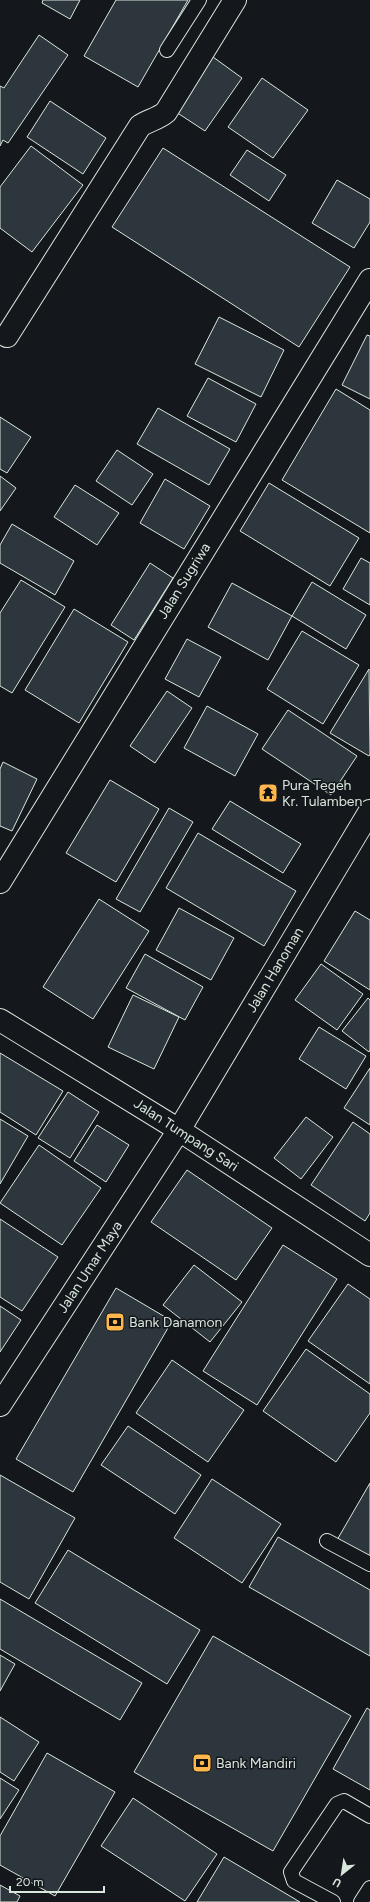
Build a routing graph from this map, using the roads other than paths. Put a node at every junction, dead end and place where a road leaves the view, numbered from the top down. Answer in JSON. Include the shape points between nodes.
{"nodes":[{"id":1,"x":199,"y":0,"type":"edge"},
{"id":2,"x":235,"y":0,"type":"edge"},
{"id":3,"x":167,"y":50,"type":"dead end"},
{"id":4,"x":370,"y":280,"type":"edge"},
{"id":5,"x":7,"y":336,"type":"dead end"},
{"id":6,"x":370,"y":811,"type":"edge"},
{"id":7,"x":0,"y":882,"type":"edge"},
{"id":8,"x":0,"y":1020,"type":"edge"},
{"id":9,"x":179,"y":1130,"type":"junction"},
{"id":10,"x":370,"y":1255,"type":"edge"},
{"id":11,"x":0,"y":1405,"type":"edge"},
{"id":12,"x":327,"y":1541,"type":"dead end"},
{"id":13,"x":370,"y":1564,"type":"edge"},
{"id":14,"x":370,"y":1816,"type":"edge"},
{"id":15,"x":370,"y":1888,"type":"edge"},
{"id":16,"x":333,"y":1902,"type":"edge"},
{"id":17,"x":361,"y":1902,"type":"edge"}],
"edges":[{"from":1,"to":3,"type":"lane"},
{"from":2,"to":5,"type":"street","via":[[166,112],[161,117],[140,126]]},
{"from":4,"to":7,"type":"street","name":"Jalan Sugriwa"},
{"from":6,"to":9,"type":"street","name":"Jalan Hanoman"},
{"from":8,"to":9,"type":"street","name":"Jalan Tumpang Sari"},
{"from":9,"to":10,"type":"street","name":"Jalan Tumpang Sari"},
{"from":9,"to":11,"type":"street","name":"Jalan Umar Maya"},
{"from":12,"to":13,"type":"lane"},
{"from":14,"to":16,"type":"lane","via":[[344,1801],[337,1804],[291,1872],[294,1881]]},
{"from":15,"to":17,"type":"lane"}]}
